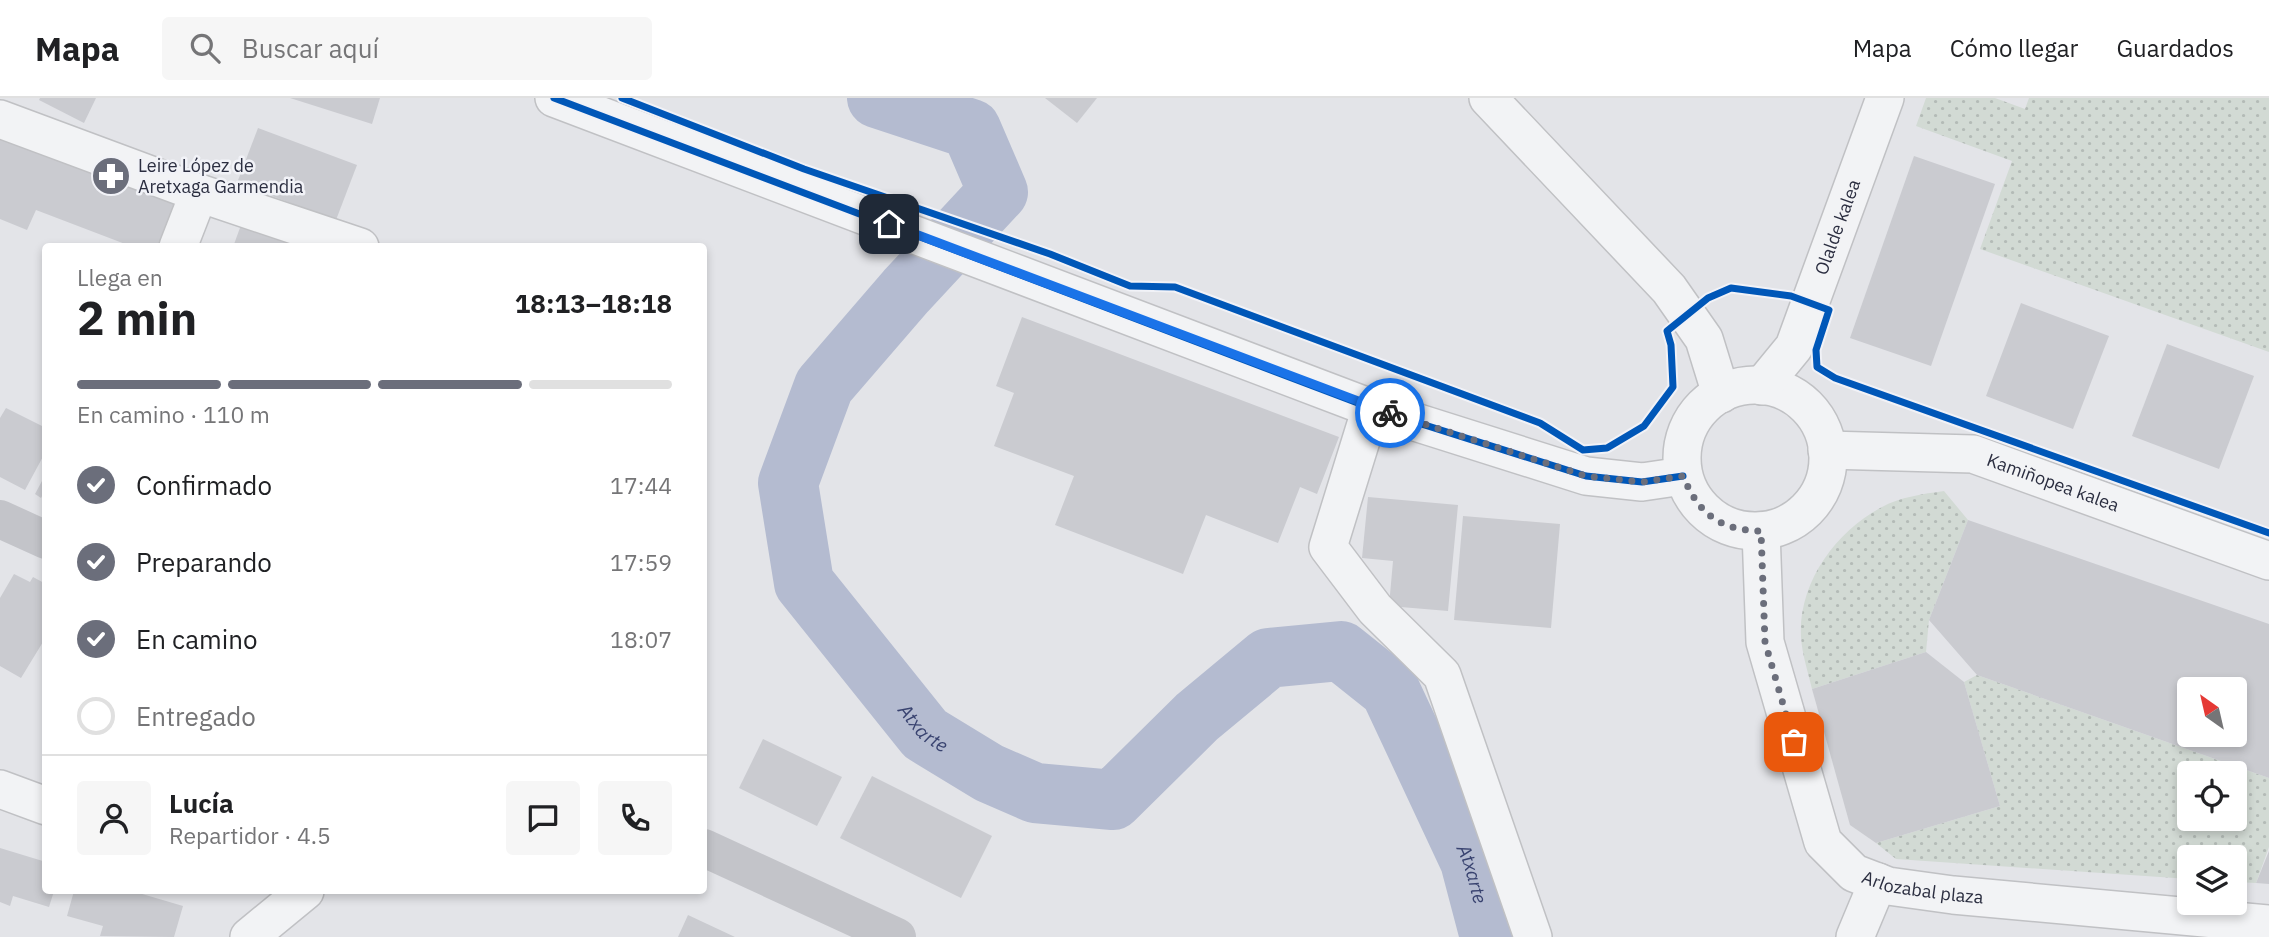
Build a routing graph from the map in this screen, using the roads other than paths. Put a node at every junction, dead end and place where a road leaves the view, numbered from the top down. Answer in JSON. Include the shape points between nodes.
{"nodes":[{"id":1,"x":554,"y":98,"type":"edge"},
{"id":2,"x":1488,"y":98,"type":"edge"},
{"id":3,"x":1885,"y":98,"type":"edge"},
{"id":4,"x":0,"y":119,"type":"edge"},
{"id":5,"x":199,"y":193,"type":"junction"},
{"id":6,"x":180,"y":243,"type":"edge"},
{"id":7,"x":342,"y":243,"type":"edge"},
{"id":8,"x":1762,"y":386,"type":"junction"},
{"id":9,"x":1721,"y":394,"type":"junction"},
{"id":10,"x":1371,"y":408,"type":"junction"},
{"id":11,"x":1827,"y":450,"type":"junction"},
{"id":12,"x":1683,"y":476,"type":"junction"},
{"id":13,"x":0,"y":519,"type":"edge"},
{"id":14,"x":1761,"y":531,"type":"junction"},
{"id":15,"x":42,"y":539,"type":"edge"},
{"id":16,"x":2269,"y":561,"type":"edge"},
{"id":17,"x":0,"y":789,"type":"edge"},
{"id":18,"x":42,"y":805,"type":"edge"},
{"id":19,"x":707,"y":849,"type":"edge"},
{"id":20,"x":1878,"y":883,"type":"junction"},
{"id":21,"x":293,"y":894,"type":"edge"},
{"id":22,"x":2269,"y":925,"type":"edge"},
{"id":23,"x":249,"y":937,"type":"edge"},
{"id":24,"x":897,"y":937,"type":"edge"},
{"id":25,"x":1533,"y":937,"type":"edge"},
{"id":26,"x":1855,"y":937,"type":"edge"}],
"edges":[{"from":1,"to":10,"type":"street"},
{"from":2,"to":9,"type":"street","via":[[1669,289],[1704,339]]},
{"from":3,"to":8,"type":"street","name":"Olalde kalea","via":[[1794,347]]},
{"from":4,"to":5,"type":"street"},
{"from":5,"to":6,"type":"street"},
{"from":5,"to":7,"type":"street"},
{"from":8,"to":9,"type":"street","via":[[1741,386]]},
{"from":8,"to":11,"type":"street","via":[[1786,392],[1807,407],[1821,426]]},
{"from":9,"to":12,"type":"street","via":[[1701,408],[1688,429],[1682,452]]},
{"from":10,"to":12,"type":"street","via":[[1586,476],[1642,482]]},
{"from":10,"to":25,"type":"street","via":[[1328,547],[1375,608],[1442,675]]},
{"from":11,"to":14,"type":"street","via":[[1826,474],[1818,495],[1784,526]]},
{"from":11,"to":16,"type":"street","name":"Kamiñopea kalea","via":[[1973,454]]},
{"from":12,"to":14,"type":"street","via":[[1704,512],[1721,524]]},
{"from":13,"to":15,"type":"street"},
{"from":14,"to":20,"type":"street","name":"Arlozabal plaza","via":[[1765,642],[1823,842],[1854,873]]},
{"from":17,"to":18,"type":"street"},
{"from":19,"to":24,"type":"street"},
{"from":20,"to":22,"type":"street","name":"Arlozabal plaza","via":[[1954,895]]},
{"from":20,"to":26,"type":"street"},
{"from":21,"to":23,"type":"street"}]}
